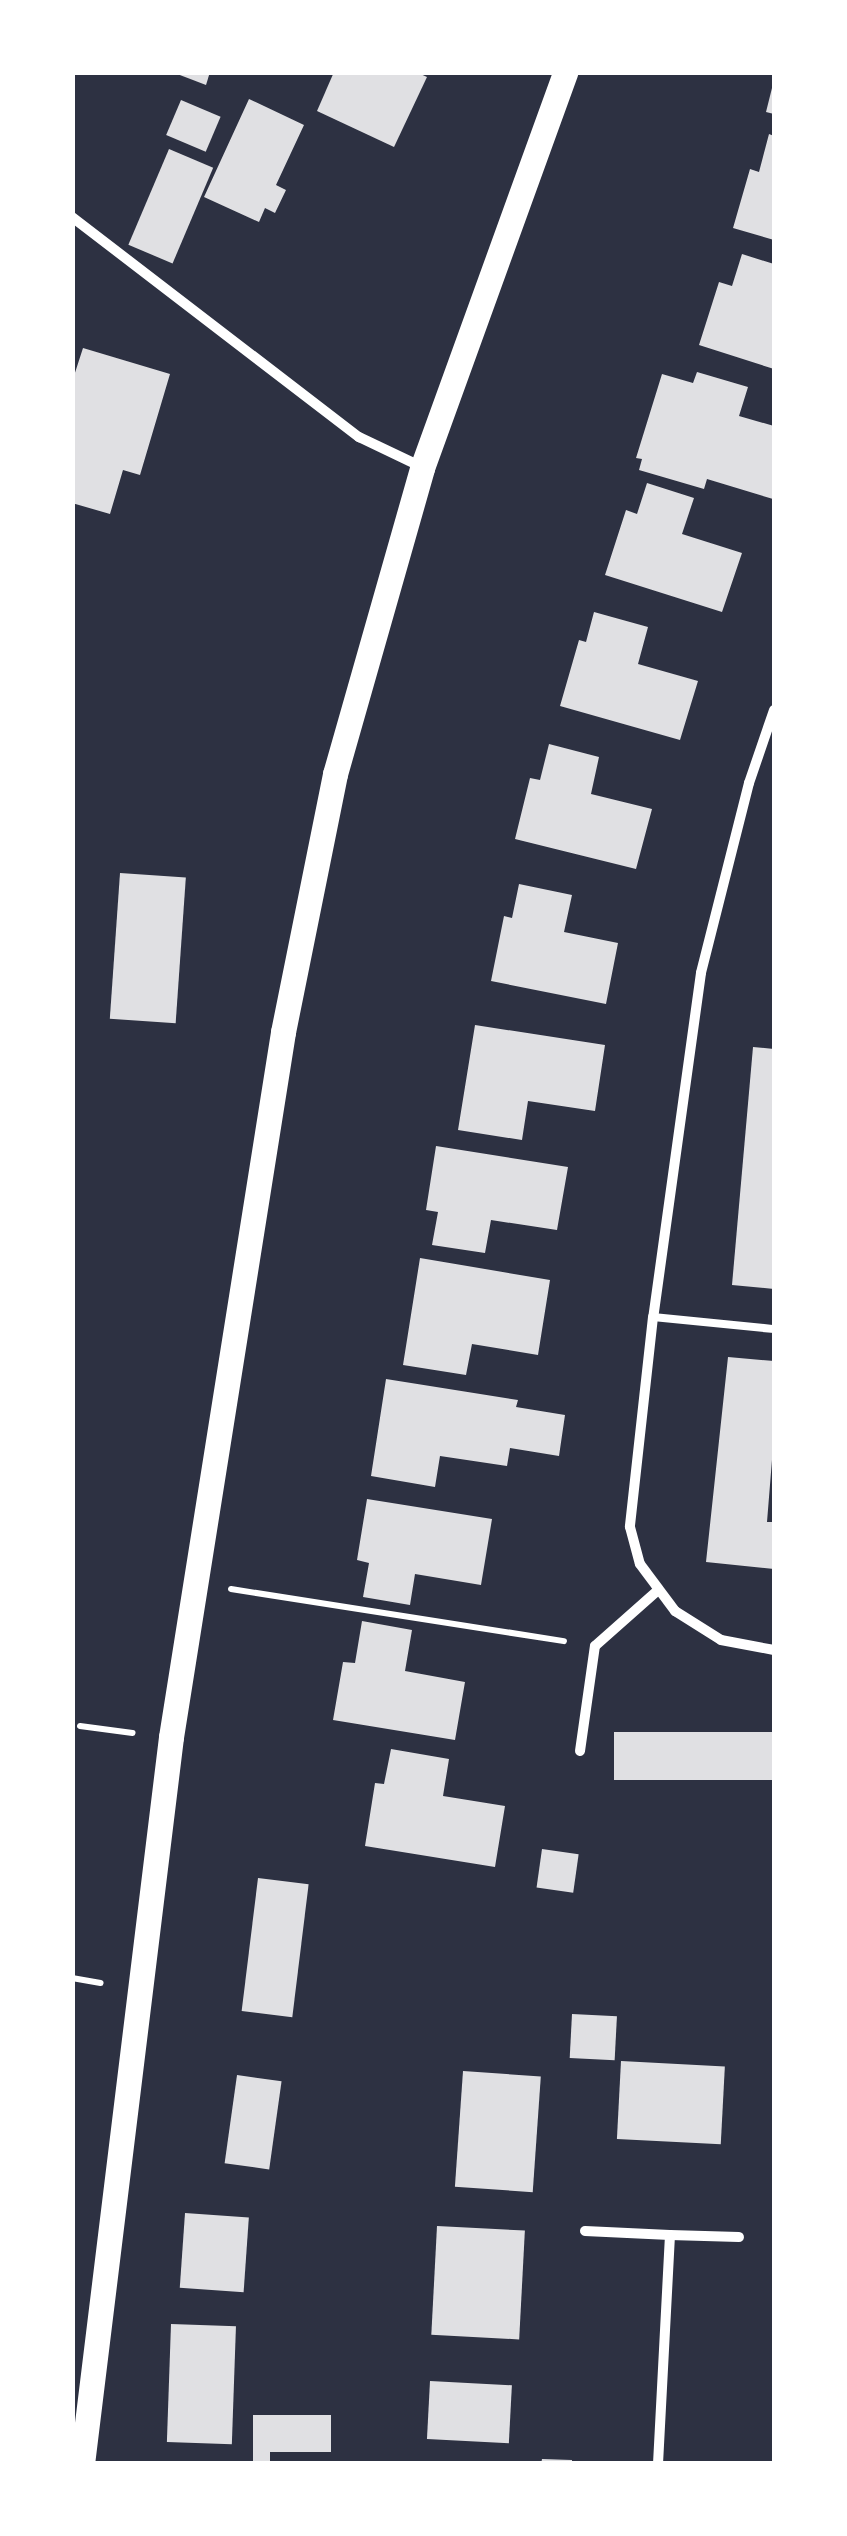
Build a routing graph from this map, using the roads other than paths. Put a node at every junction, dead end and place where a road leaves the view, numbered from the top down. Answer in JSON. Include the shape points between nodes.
{"nodes":[{"id":1,"x":565,"y":72,"type":"edge"},
{"id":2,"x":72,"y":217,"type":"edge"},
{"id":3,"x":422,"y":468,"type":"junction"},
{"id":4,"x":774,"y":710,"type":"edge"},
{"id":5,"x":652,"y":1318,"type":"junction"},
{"id":6,"x":774,"y":1329,"type":"edge"},
{"id":7,"x":656,"y":1591,"type":"junction"},
{"id":8,"x":774,"y":1650,"type":"edge"},
{"id":9,"x":580,"y":1750,"type":"dead end"},
{"id":10,"x":585,"y":2231,"type":"dead end"},
{"id":11,"x":670,"y":2234,"type":"junction"},
{"id":12,"x":739,"y":2238,"type":"dead end"},
{"id":13,"x":82,"y":2464,"type":"edge"},
{"id":14,"x":658,"y":2464,"type":"edge"}],
"edges":[{"from":1,"to":3,"type":"main road"},
{"from":2,"to":3,"type":"street","via":[[359,436]]},
{"from":3,"to":13,"type":"main road","via":[[335,774],[283,1032],[170,1737]]},
{"from":4,"to":5,"type":"street","via":[[701,974]]},
{"from":5,"to":6,"type":"lane"},
{"from":5,"to":7,"type":"street","via":[[630,1527]]},
{"from":7,"to":8,"type":"street","via":[[721,1640]]},
{"from":7,"to":9,"type":"street","via":[[595,1646]]},
{"from":10,"to":11,"type":"street"},
{"from":11,"to":12,"type":"street"},
{"from":11,"to":14,"type":"street"}]}
